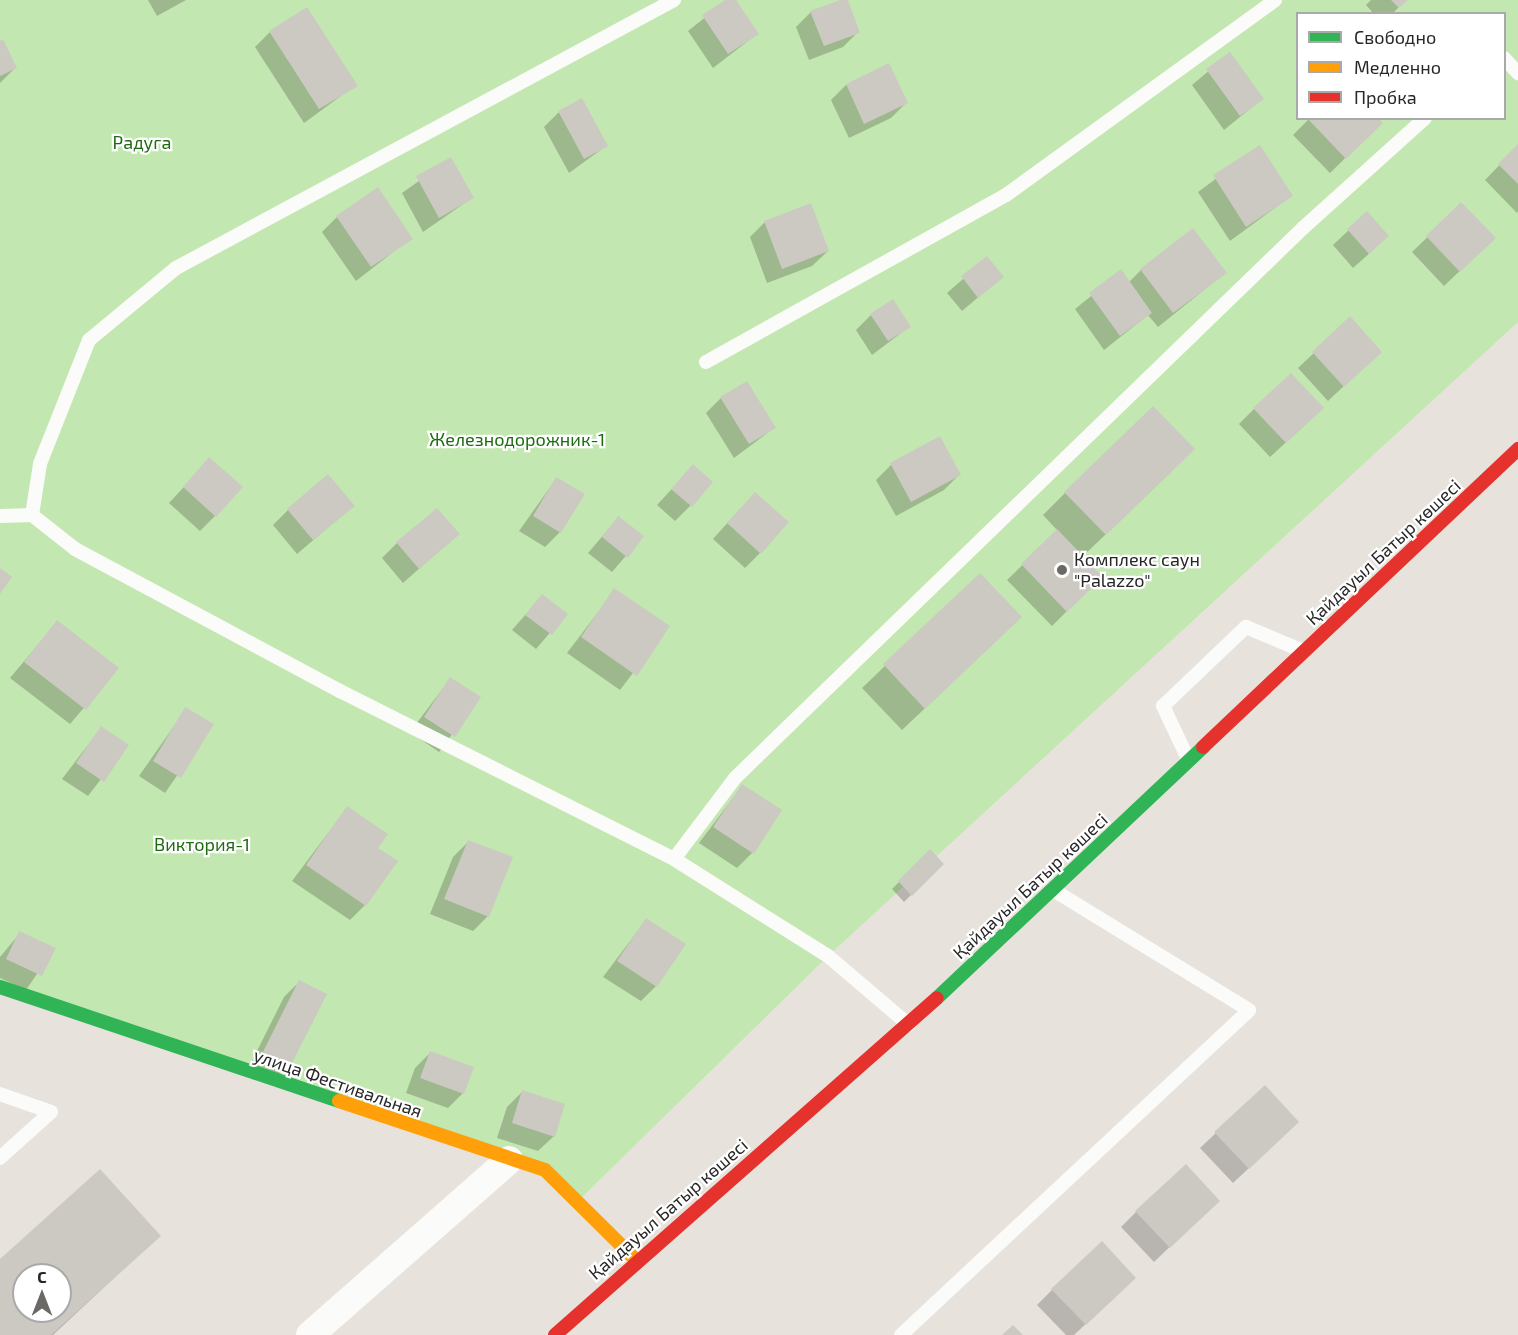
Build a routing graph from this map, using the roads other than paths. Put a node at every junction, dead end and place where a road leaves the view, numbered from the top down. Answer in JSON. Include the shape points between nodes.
{"nodes":[{"id":1,"x":674,"y":0,"type":"edge"},
{"id":2,"x":1275,"y":0,"type":"edge"},
{"id":3,"x":1506,"y":60,"type":"edge"},
{"id":4,"x":1518,"y":72,"type":"edge"},
{"id":5,"x":1423,"y":120,"type":"edge"},
{"id":6,"x":706,"y":362,"type":"dead end"},
{"id":7,"x":1518,"y":449,"type":"edge"},
{"id":8,"x":32,"y":515,"type":"junction"},
{"id":9,"x":0,"y":516,"type":"edge"},
{"id":10,"x":1305,"y":651,"type":"junction"},
{"id":11,"x":1189,"y":761,"type":"junction"},
{"id":12,"x":674,"y":859,"type":"junction"},
{"id":13,"x":1053,"y":890,"type":"junction"},
{"id":14,"x":0,"y":987,"type":"edge"},
{"id":15,"x":909,"y":1025,"type":"junction"},
{"id":16,"x":0,"y":1094,"type":"edge"},
{"id":17,"x":0,"y":1158,"type":"edge"},
{"id":18,"x":509,"y":1160,"type":"junction"},
{"id":19,"x":635,"y":1259,"type":"junction"},
{"id":20,"x":310,"y":1335,"type":"edge"},
{"id":21,"x":555,"y":1335,"type":"edge"},
{"id":22,"x":901,"y":1335,"type":"edge"}],
"edges":[{"from":1,"to":8,"type":"lane","via":[[176,268],[88,340],[40,464]]},
{"from":2,"to":6,"type":"lane","via":[[1005,195]]},
{"from":3,"to":4,"type":"lane"},
{"from":5,"to":12,"type":"lane","via":[[1303,228],[735,778]]},
{"from":7,"to":10,"type":"street","name":"Қайдауыл Батыр көшесі"},
{"from":8,"to":9,"type":"lane"},
{"from":8,"to":12,"type":"lane","via":[[75,549],[318,680]]},
{"from":10,"to":11,"type":"street","name":"Қайдауыл Батыр көшесі"},
{"from":10,"to":11,"type":"lane","via":[[1246,627],[1179,690],[1163,706]]},
{"from":11,"to":13,"type":"street","name":"Қайдауыл Батыр көшесі"},
{"from":12,"to":15,"type":"lane","via":[[828,956]]},
{"from":13,"to":15,"type":"street","name":"Қайдауыл Батыр көшесі"},
{"from":13,"to":22,"type":"lane","via":[[1249,1010]]},
{"from":14,"to":18,"type":"street","name":"улица Фестивальная"},
{"from":15,"to":19,"type":"street","name":"Қайдауыл Батыр көшесі"},
{"from":16,"to":17,"type":"lane","via":[[51,1112]]},
{"from":18,"to":19,"type":"street","name":"улица Фестивальная","via":[[545,1170]]},
{"from":18,"to":20,"type":"street"},
{"from":19,"to":21,"type":"street","name":"Қайдауыл Батыр көшесі"}]}
